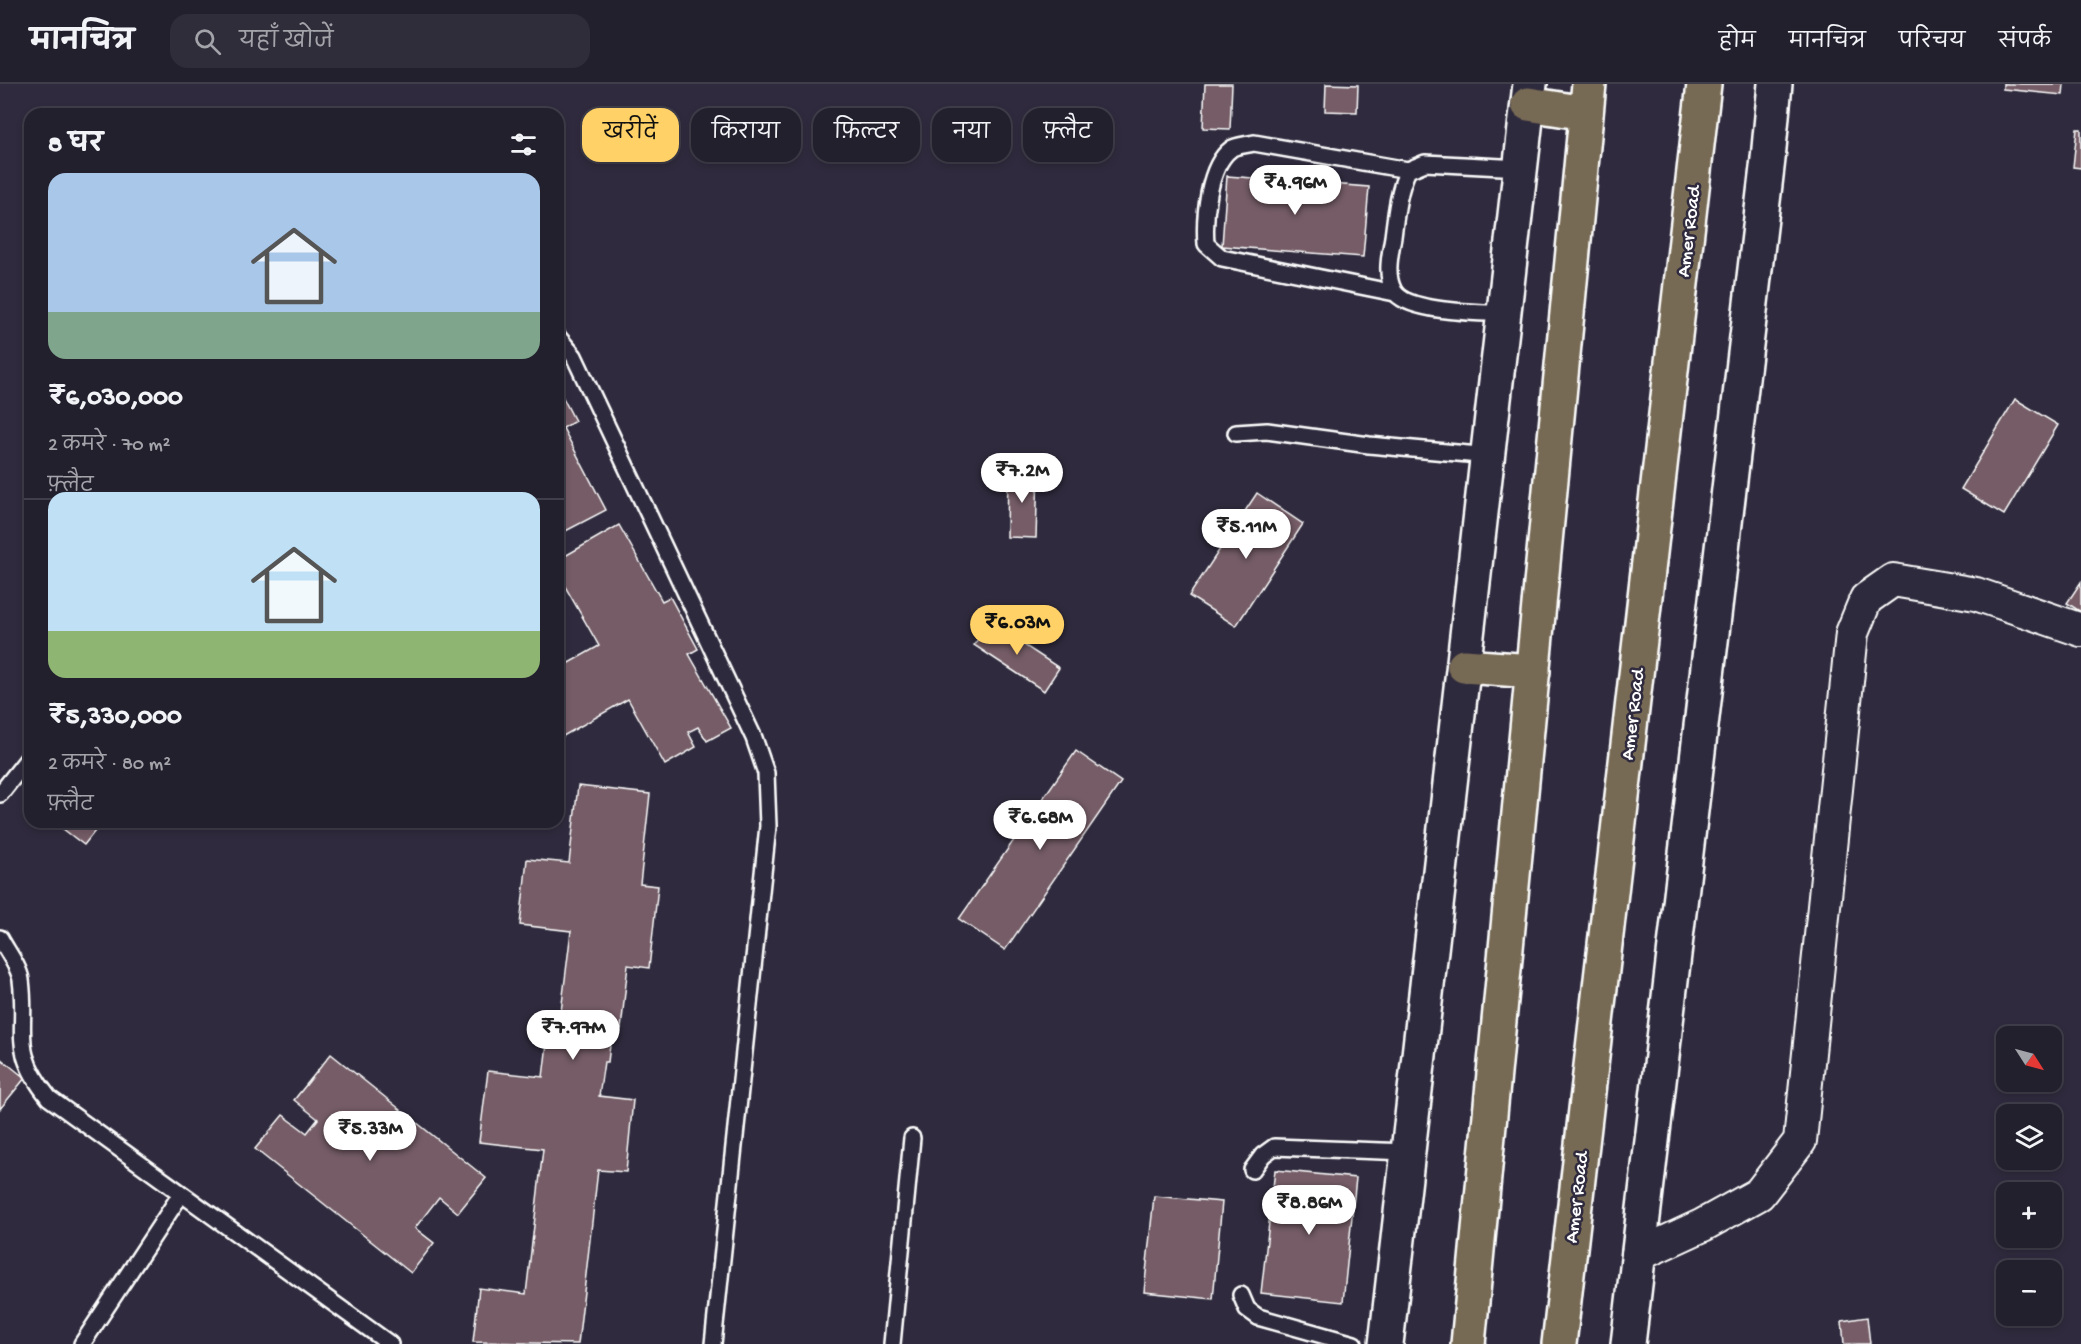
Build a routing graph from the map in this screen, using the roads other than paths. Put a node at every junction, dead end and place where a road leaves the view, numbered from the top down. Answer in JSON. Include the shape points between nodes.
{"nodes":[{"id":1,"x":1704,"y":84,"type":"edge"},
{"id":2,"x":1775,"y":84,"type":"edge"},
{"id":3,"x":1529,"y":94,"type":"edge"},
{"id":4,"x":1588,"y":99,"type":"edge"},
{"id":5,"x":1521,"y":168,"type":"junction"},
{"id":6,"x":1408,"y":170,"type":"junction"},
{"id":7,"x":1395,"y":293,"type":"junction"},
{"id":8,"x":1504,"y":314,"type":"junction"},
{"id":9,"x":564,"y":345,"type":"edge"},
{"id":10,"x":1236,"y":433,"type":"dead end"},
{"id":11,"x":1490,"y":456,"type":"junction"},
{"id":12,"x":2081,"y":630,"type":"edge"},
{"id":13,"x":1464,"y":666,"type":"junction"},
{"id":14,"x":1533,"y":671,"type":"junction"},
{"id":15,"x":24,"y":764,"type":"edge"},
{"id":16,"x":0,"y":794,"type":"edge"},
{"id":17,"x":0,"y":938,"type":"edge"},
{"id":18,"x":912,"y":1138,"type":"dead end"},
{"id":19,"x":1408,"y":1152,"type":"junction"},
{"id":20,"x":1252,"y":1170,"type":"dead end"},
{"id":21,"x":181,"y":1194,"type":"junction"},
{"id":22,"x":1638,"y":1255,"type":"junction"},
{"id":23,"x":1241,"y":1295,"type":"dead end"},
{"id":24,"x":82,"y":1344,"type":"edge"},
{"id":25,"x":390,"y":1344,"type":"edge"},
{"id":26,"x":713,"y":1344,"type":"edge"},
{"id":27,"x":892,"y":1344,"type":"edge"},
{"id":28,"x":1354,"y":1344,"type":"edge"},
{"id":29,"x":1386,"y":1344,"type":"edge"},
{"id":30,"x":1468,"y":1344,"type":"edge"},
{"id":31,"x":1559,"y":1344,"type":"edge"},
{"id":32,"x":1628,"y":1344,"type":"edge"}],
"edges":[{"from":1,"to":31,"type":"highway","name":"Amer Road"},
{"from":2,"to":22,"type":"street"},
{"from":3,"to":4,"type":"highway"},
{"from":3,"to":5,"type":"street"},
{"from":4,"to":14,"type":"highway"},
{"from":5,"to":6,"type":"lane","via":[[1425,163]]},
{"from":5,"to":8,"type":"street"},
{"from":6,"to":7,"type":"lane","via":[[1402,182],[1389,259],[1389,278]]},
{"from":6,"to":7,"type":"lane","via":[[1254,143],[1231,148],[1219,165],[1208,196],[1206,244],[1222,258]]},
{"from":7,"to":8,"type":"lane","via":[[1419,306]]},
{"from":8,"to":11,"type":"street"},
{"from":9,"to":26,"type":"lane","via":[[579,366],[754,738],[766,773],[768,826]]},
{"from":10,"to":11,"type":"lane","via":[[1267,431]]},
{"from":11,"to":13,"type":"street"},
{"from":12,"to":22,"type":"street","via":[[1976,594],[1893,580],[1866,599],[1852,633],[1800,1141],[1759,1194]]},
{"from":13,"to":14,"type":"highway"},
{"from":13,"to":19,"type":"street"},
{"from":14,"to":30,"type":"highway"},
{"from":15,"to":16,"type":"lane"},
{"from":17,"to":21,"type":"lane","via":[[21,977],[22,1052],[32,1077],[49,1098]]},
{"from":18,"to":27,"type":"lane"},
{"from":19,"to":20,"type":"lane","via":[[1274,1147]]},
{"from":19,"to":29,"type":"street"},
{"from":21,"to":24,"type":"lane"},
{"from":21,"to":25,"type":"lane"},
{"from":22,"to":32,"type":"street"},
{"from":23,"to":28,"type":"lane","via":[[1247,1309],[1258,1317]]}]}
